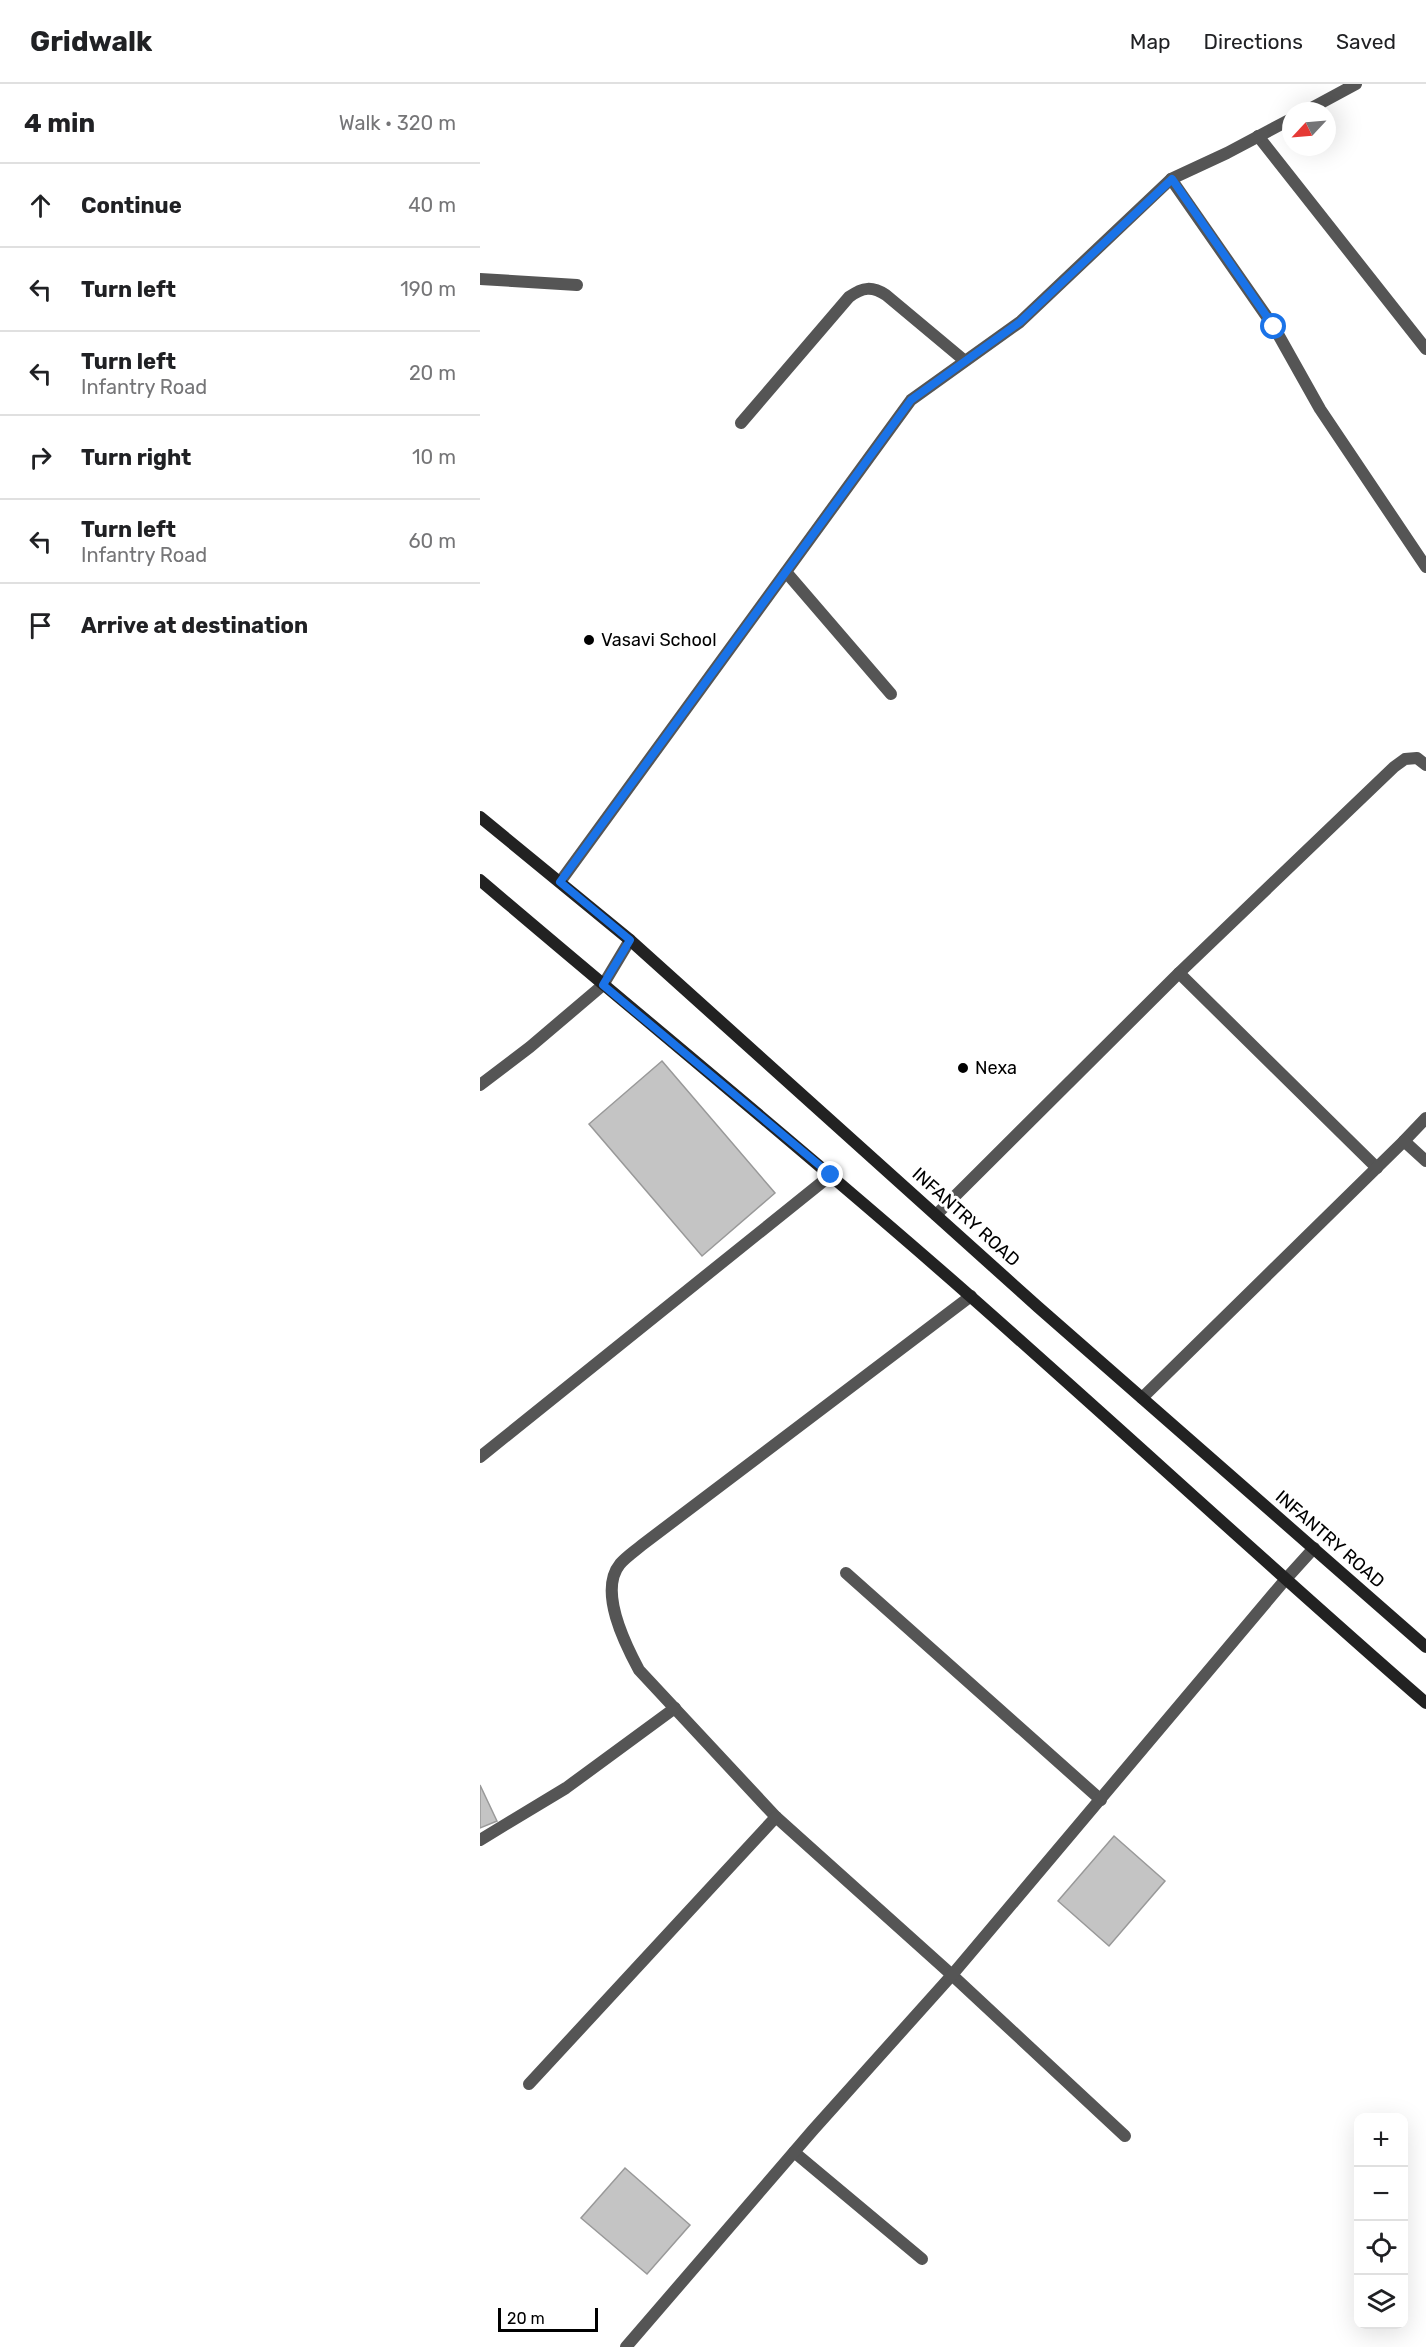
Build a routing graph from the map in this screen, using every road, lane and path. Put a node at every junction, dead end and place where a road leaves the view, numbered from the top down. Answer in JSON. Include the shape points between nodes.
{"nodes":[{"id":1,"x":1351,"y":85,"type":"edge"},
{"id":2,"x":1322,"y":102,"type":"edge"},
{"id":3,"x":1282,"y":124,"type":"edge"},
{"id":4,"x":1258,"y":136,"type":"junction"},
{"id":5,"x":1172,"y":179,"type":"junction"},
{"id":6,"x":480,"y":279,"type":"edge"},
{"id":7,"x":577,"y":285,"type":"dead end"},
{"id":8,"x":1426,"y":349,"type":"edge"},
{"id":9,"x":965,"y":361,"type":"junction"},
{"id":10,"x":741,"y":423,"type":"dead end"},
{"id":11,"x":1426,"y":567,"type":"edge"},
{"id":12,"x":786,"y":572,"type":"junction"},
{"id":13,"x":891,"y":694,"type":"dead end"},
{"id":14,"x":1426,"y":765,"type":"edge"},
{"id":15,"x":480,"y":817,"type":"edge"},
{"id":16,"x":480,"y":880,"type":"edge"},
{"id":17,"x":560,"y":882,"type":"junction"},
{"id":18,"x":630,"y":940,"type":"junction"},
{"id":19,"x":1179,"y":973,"type":"junction"},
{"id":20,"x":603,"y":985,"type":"junction"},
{"id":21,"x":480,"y":1085,"type":"edge"},
{"id":22,"x":1426,"y":1118,"type":"edge"},
{"id":23,"x":1404,"y":1141,"type":"junction"},
{"id":24,"x":1426,"y":1161,"type":"edge"},
{"id":25,"x":1377,"y":1168,"type":"junction"},
{"id":26,"x":831,"y":1175,"type":"junction"},
{"id":27,"x":936,"y":1215,"type":"junction"},
{"id":28,"x":971,"y":1296,"type":"junction"},
{"id":29,"x":1142,"y":1398,"type":"junction"},
{"id":30,"x":480,"y":1457,"type":"edge"},
{"id":31,"x":1314,"y":1548,"type":"junction"},
{"id":32,"x":846,"y":1573,"type":"dead end"},
{"id":33,"x":1285,"y":1580,"type":"junction"},
{"id":34,"x":1426,"y":1647,"type":"edge"},
{"id":35,"x":1426,"y":1702,"type":"edge"},
{"id":36,"x":675,"y":1708,"type":"junction"},
{"id":37,"x":1101,"y":1800,"type":"junction"},
{"id":38,"x":777,"y":1817,"type":"junction"},
{"id":39,"x":480,"y":1840,"type":"edge"},
{"id":40,"x":952,"y":1975,"type":"junction"},
{"id":41,"x":529,"y":2084,"type":"dead end"},
{"id":42,"x":1125,"y":2136,"type":"dead end"},
{"id":43,"x":794,"y":2152,"type":"junction"},
{"id":44,"x":922,"y":2259,"type":"dead end"},
{"id":45,"x":627,"y":2347,"type":"edge"}],
"edges":[{"from":1,"to":2,"type":"street"},
{"from":3,"to":4,"type":"street"},
{"from":4,"to":5,"type":"street"},
{"from":4,"to":8,"type":"street"},
{"from":5,"to":9,"type":"street","via":[[1020,322]]},
{"from":5,"to":11,"type":"street","via":[[1274,327],[1320,408]]},
{"from":6,"to":7,"type":"street"},
{"from":9,"to":10,"type":"street","via":[[886,295],[875,288],[860,289]]},
{"from":9,"to":12,"type":"street","via":[[911,400]]},
{"from":12,"to":13,"type":"street"},
{"from":12,"to":17,"type":"street"},
{"from":14,"to":19,"type":"street","via":[[1417,758],[1405,759],[1394,767]]},
{"from":15,"to":17,"type":"street","name":"INFANTRY ROAD"},
{"from":16,"to":20,"type":"street"},
{"from":17,"to":18,"type":"street","name":"INFANTRY ROAD"},
{"from":18,"to":20,"type":"street"},
{"from":18,"to":27,"type":"street","name":"INFANTRY ROAD"},
{"from":19,"to":25,"type":"street"},
{"from":19,"to":27,"type":"street"},
{"from":20,"to":21,"type":"street"},
{"from":20,"to":26,"type":"street"},
{"from":22,"to":23,"type":"street"},
{"from":23,"to":24,"type":"street"},
{"from":23,"to":25,"type":"street"},
{"from":25,"to":29,"type":"street"},
{"from":26,"to":28,"type":"street"},
{"from":26,"to":30,"type":"street"},
{"from":27,"to":29,"type":"street","name":"INFANTRY ROAD"},
{"from":28,"to":33,"type":"street"},
{"from":28,"to":36,"type":"street","via":[[619,1565],[612,1588],[624,1643],[639,1670]]},
{"from":29,"to":31,"type":"street","name":"INFANTRY ROAD"},
{"from":31,"to":33,"type":"street"},
{"from":31,"to":34,"type":"street","name":"INFANTRY ROAD"},
{"from":32,"to":37,"type":"street"},
{"from":33,"to":35,"type":"street"},
{"from":33,"to":37,"type":"street"},
{"from":36,"to":38,"type":"street"},
{"from":36,"to":39,"type":"street","via":[[566,1788]]},
{"from":37,"to":40,"type":"street"},
{"from":38,"to":40,"type":"street"},
{"from":38,"to":41,"type":"street"},
{"from":40,"to":42,"type":"street"},
{"from":40,"to":43,"type":"street"},
{"from":43,"to":44,"type":"street"},
{"from":43,"to":45,"type":"street"}]}
